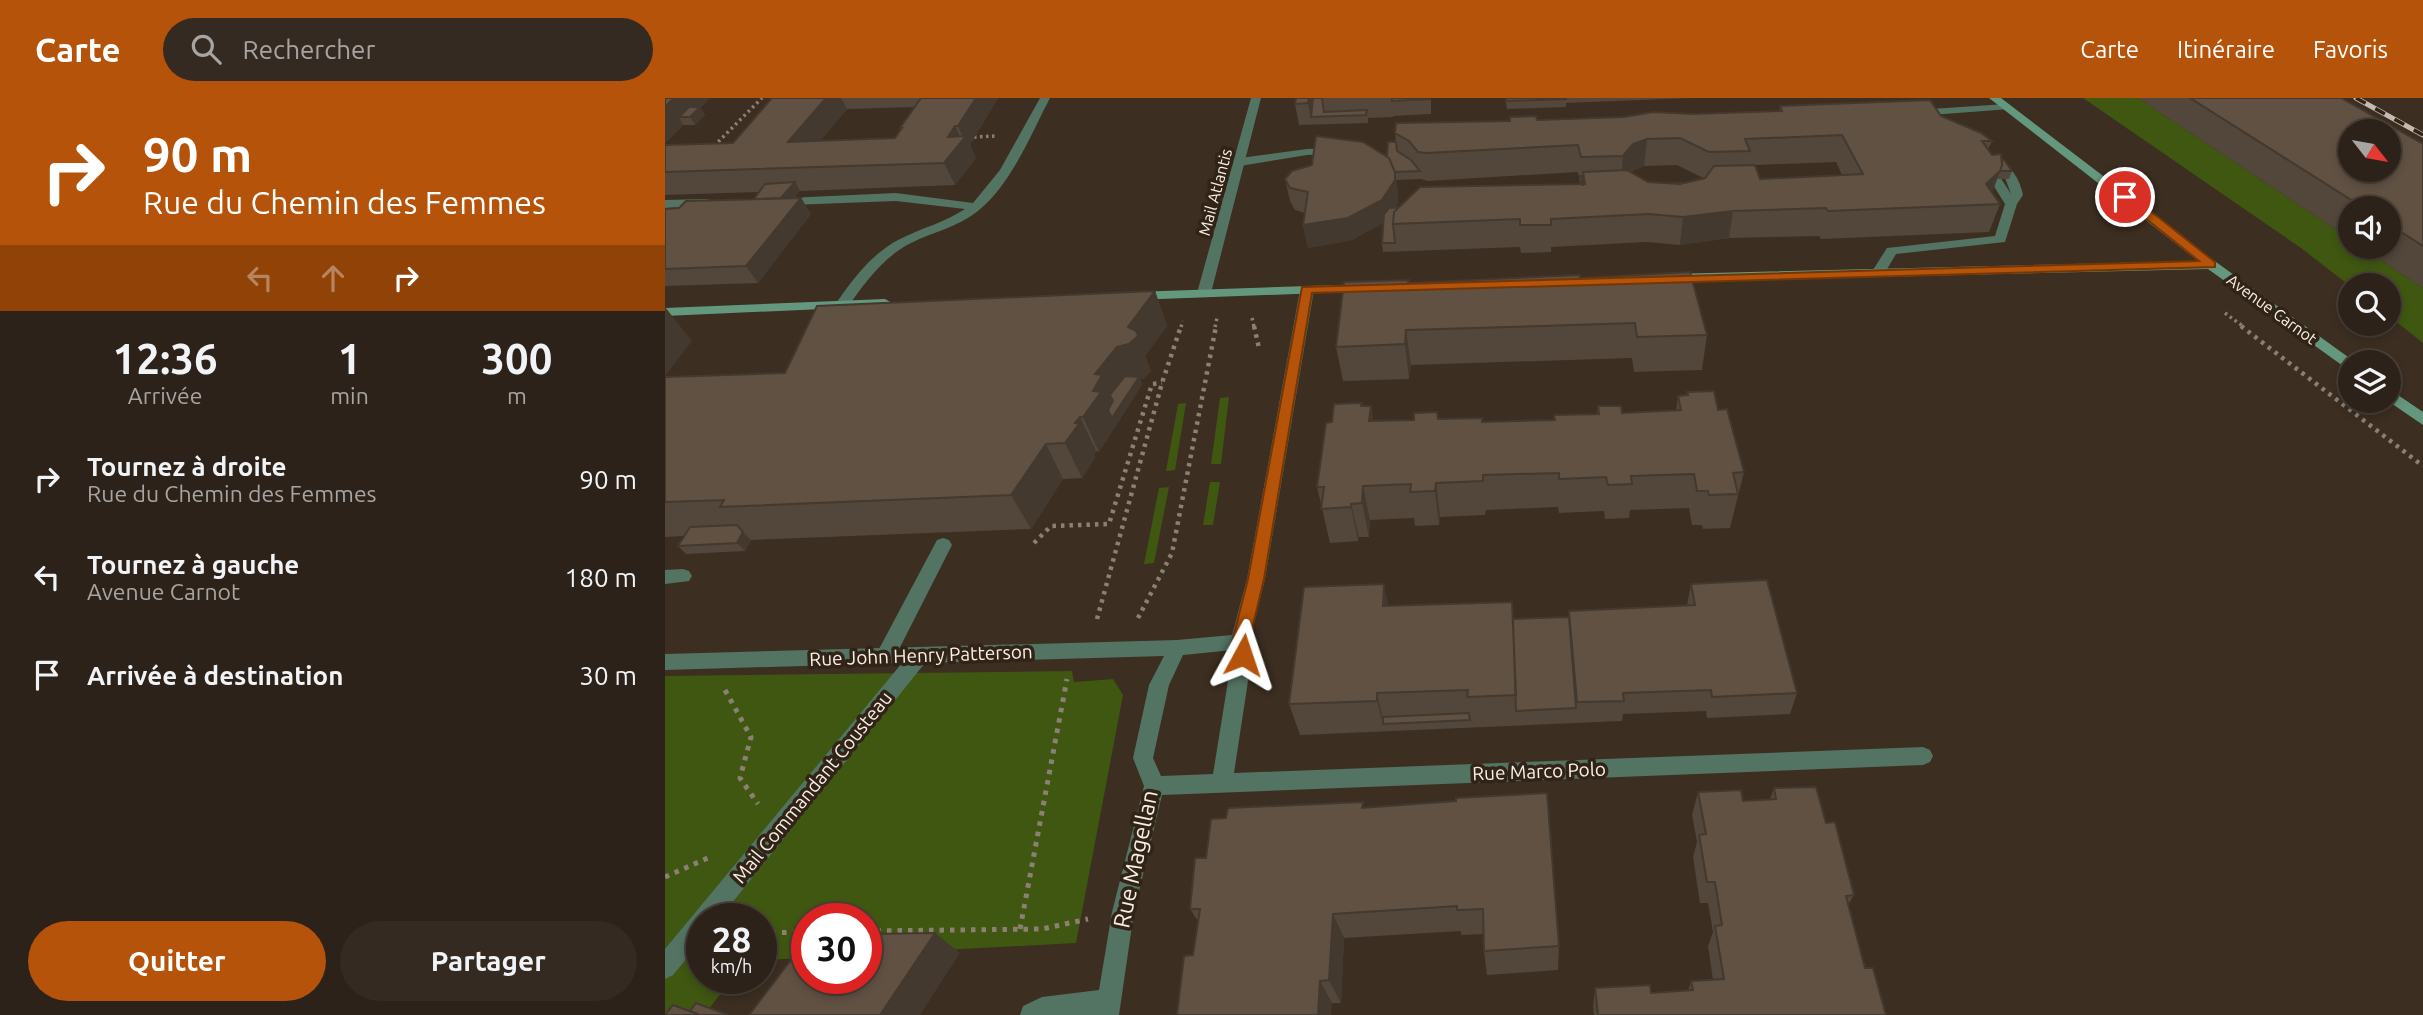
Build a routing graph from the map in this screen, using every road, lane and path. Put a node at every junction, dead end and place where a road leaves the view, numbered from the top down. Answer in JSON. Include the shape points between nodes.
{"nodes":[{"id":1,"x":762,"y":98,"type":"edge"},
{"id":2,"x":1045,"y":98,"type":"edge"},
{"id":3,"x":1256,"y":98,"type":"edge"},
{"id":4,"x":1994,"y":98,"type":"edge"},
{"id":5,"x":2006,"y":107,"type":"junction"},
{"id":6,"x":1931,"y":112,"type":"edge"},
{"id":7,"x":714,"y":146,"type":"junction"},
{"id":8,"x":726,"y":146,"type":"edge"},
{"id":9,"x":702,"y":147,"type":"edge"},
{"id":10,"x":1352,"y":154,"type":"edge"},
{"id":11,"x":1240,"y":162,"type":"junction"},
{"id":12,"x":1987,"y":167,"type":"edge"},
{"id":13,"x":1996,"y":180,"type":"edge"},
{"id":14,"x":791,"y":201,"type":"edge"},
{"id":15,"x":726,"y":203,"type":"edge"},
{"id":16,"x":665,"y":204,"type":"edge"},
{"id":17,"x":2011,"y":204,"type":"junction"},
{"id":18,"x":976,"y":207,"type":"junction"},
{"id":19,"x":2211,"y":264,"type":"junction"},
{"id":20,"x":1878,"y":273,"type":"junction"},
{"id":21,"x":1661,"y":278,"type":"edge"},
{"id":22,"x":1384,"y":287,"type":"edge"},
{"id":23,"x":1307,"y":290,"type":"junction"},
{"id":24,"x":1204,"y":293,"type":"junction"},
{"id":25,"x":1115,"y":296,"type":"edge"},
{"id":26,"x":898,"y":303,"type":"edge"},
{"id":27,"x":842,"y":305,"type":"junction"},
{"id":28,"x":2222,"y":310,"type":"dead end"},
{"id":29,"x":665,"y":312,"type":"edge"},
{"id":30,"x":1218,"y":313,"type":"dead end"},
{"id":31,"x":1186,"y":318,"type":"dead end"},
{"id":32,"x":2338,"y":357,"type":"edge"},
{"id":33,"x":1162,"y":383,"type":"junction"},
{"id":34,"x":2401,"y":403,"type":"edge"},
{"id":35,"x":2423,"y":419,"type":"edge"},
{"id":36,"x":2423,"y":466,"type":"edge"},
{"id":37,"x":1034,"y":543,"type":"dead end"},
{"id":38,"x":943,"y":545,"type":"dead end"},
{"id":39,"x":1134,"y":625,"type":"dead end"},
{"id":40,"x":1240,"y":642,"type":"junction"},
{"id":41,"x":1177,"y":648,"type":"junction"},
{"id":42,"x":1081,"y":651,"type":"junction"},
{"id":43,"x":886,"y":656,"type":"junction"},
{"id":44,"x":919,"y":656,"type":"junction"},
{"id":45,"x":710,"y":661,"type":"junction"},
{"id":46,"x":665,"y":662,"type":"edge"},
{"id":47,"x":1923,"y":756,"type":"dead end"},
{"id":48,"x":1222,"y":783,"type":"junction"},
{"id":49,"x":1154,"y":786,"type":"junction"},
{"id":50,"x":779,"y":827,"type":"junction"},
{"id":51,"x":717,"y":903,"type":"edge"},
{"id":52,"x":1123,"y":912,"type":"junction"},
{"id":53,"x":1020,"y":929,"type":"junction"},
{"id":54,"x":882,"y":931,"type":"edge"},
{"id":55,"x":686,"y":941,"type":"edge"},
{"id":56,"x":665,"y":967,"type":"edge"},
{"id":57,"x":1108,"y":1008,"type":"edge"},
{"id":58,"x":1032,"y":1015,"type":"edge"}],
"edges":[{"from":1,"to":7,"type":"path"},
{"from":2,"to":18,"type":"street","via":[[992,190]]},
{"from":3,"to":11,"type":"street","name":"Mail Atlantis"},
{"from":4,"to":5,"type":"street","name":"Avenue Carnot"},
{"from":5,"to":6,"type":"street","via":[[1954,116]]},
{"from":5,"to":19,"type":"street","name":"Avenue Carnot"},
{"from":7,"to":8,"type":"path"},
{"from":7,"to":9,"type":"path"},
{"from":10,"to":11,"type":"street","via":[[1307,152]]},
{"from":11,"to":24,"type":"street","name":"Mail Atlantis"},
{"from":12,"to":17,"type":"street","via":[[1983,155],[2005,167],[2017,195]]},
{"from":13,"to":17,"type":"street"},
{"from":14,"to":18,"type":"street","via":[[896,197]]},
{"from":15,"to":16,"type":"street"},
{"from":17,"to":20,"type":"street","via":[[2000,239],[1892,251]]},
{"from":18,"to":27,"type":"street","via":[[878,259]]},
{"from":19,"to":20,"type":"street"},
{"from":19,"to":32,"type":"street","name":"Avenue Carnot"},
{"from":20,"to":21,"type":"street"},
{"from":22,"to":23,"type":"street"},
{"from":23,"to":24,"type":"street"},
{"from":23,"to":40,"type":"street","via":[[1256,579]]},
{"from":24,"to":25,"type":"street"},
{"from":26,"to":27,"type":"street"},
{"from":27,"to":29,"type":"street"},
{"from":28,"to":36,"type":"path"},
{"from":30,"to":39,"type":"path","via":[[1172,552]]},
{"from":31,"to":33,"type":"path"},
{"from":33,"to":37,"type":"path","via":[[1152,384],[1109,524],[1051,526]]},
{"from":33,"to":42,"type":"path"},
{"from":34,"to":35,"type":"street"},
{"from":38,"to":43,"type":"street"},
{"from":40,"to":41,"type":"street"},
{"from":40,"to":48,"type":"street","via":[[1243,655]]},
{"from":41,"to":42,"type":"street","name":"Rue John Henry Patterson"},
{"from":41,"to":49,"type":"street","name":"Rue Magellan","via":[[1159,685],[1143,758]]},
{"from":42,"to":44,"type":"street","name":"Rue John Henry Patterson"},
{"from":42,"to":53,"type":"path"},
{"from":43,"to":44,"type":"street","name":"Rue John Henry Patterson"},
{"from":43,"to":45,"type":"street","name":"Rue John Henry Patterson"},
{"from":44,"to":50,"type":"street","name":"Mail Commandant Cousteau"},
{"from":45,"to":46,"type":"street","name":"Rue John Henry Patterson"},
{"from":45,"to":50,"type":"path","via":[[751,737],[740,778]]},
{"from":47,"to":48,"type":"street","name":"Rue Marco Polo"},
{"from":48,"to":49,"type":"street","name":"Rue Marco Polo"},
{"from":49,"to":52,"type":"street","name":"Rue Magellan"},
{"from":50,"to":51,"type":"street","name":"Mail Commandant Cousteau"},
{"from":52,"to":53,"type":"path","via":[[1042,929]]},
{"from":52,"to":57,"type":"street","name":"Rue Magellan"},
{"from":53,"to":54,"type":"path"},
{"from":55,"to":56,"type":"street","name":"Mail Commandant Cousteau"},
{"from":57,"to":58,"type":"street","via":[[1042,1009]]}]}
